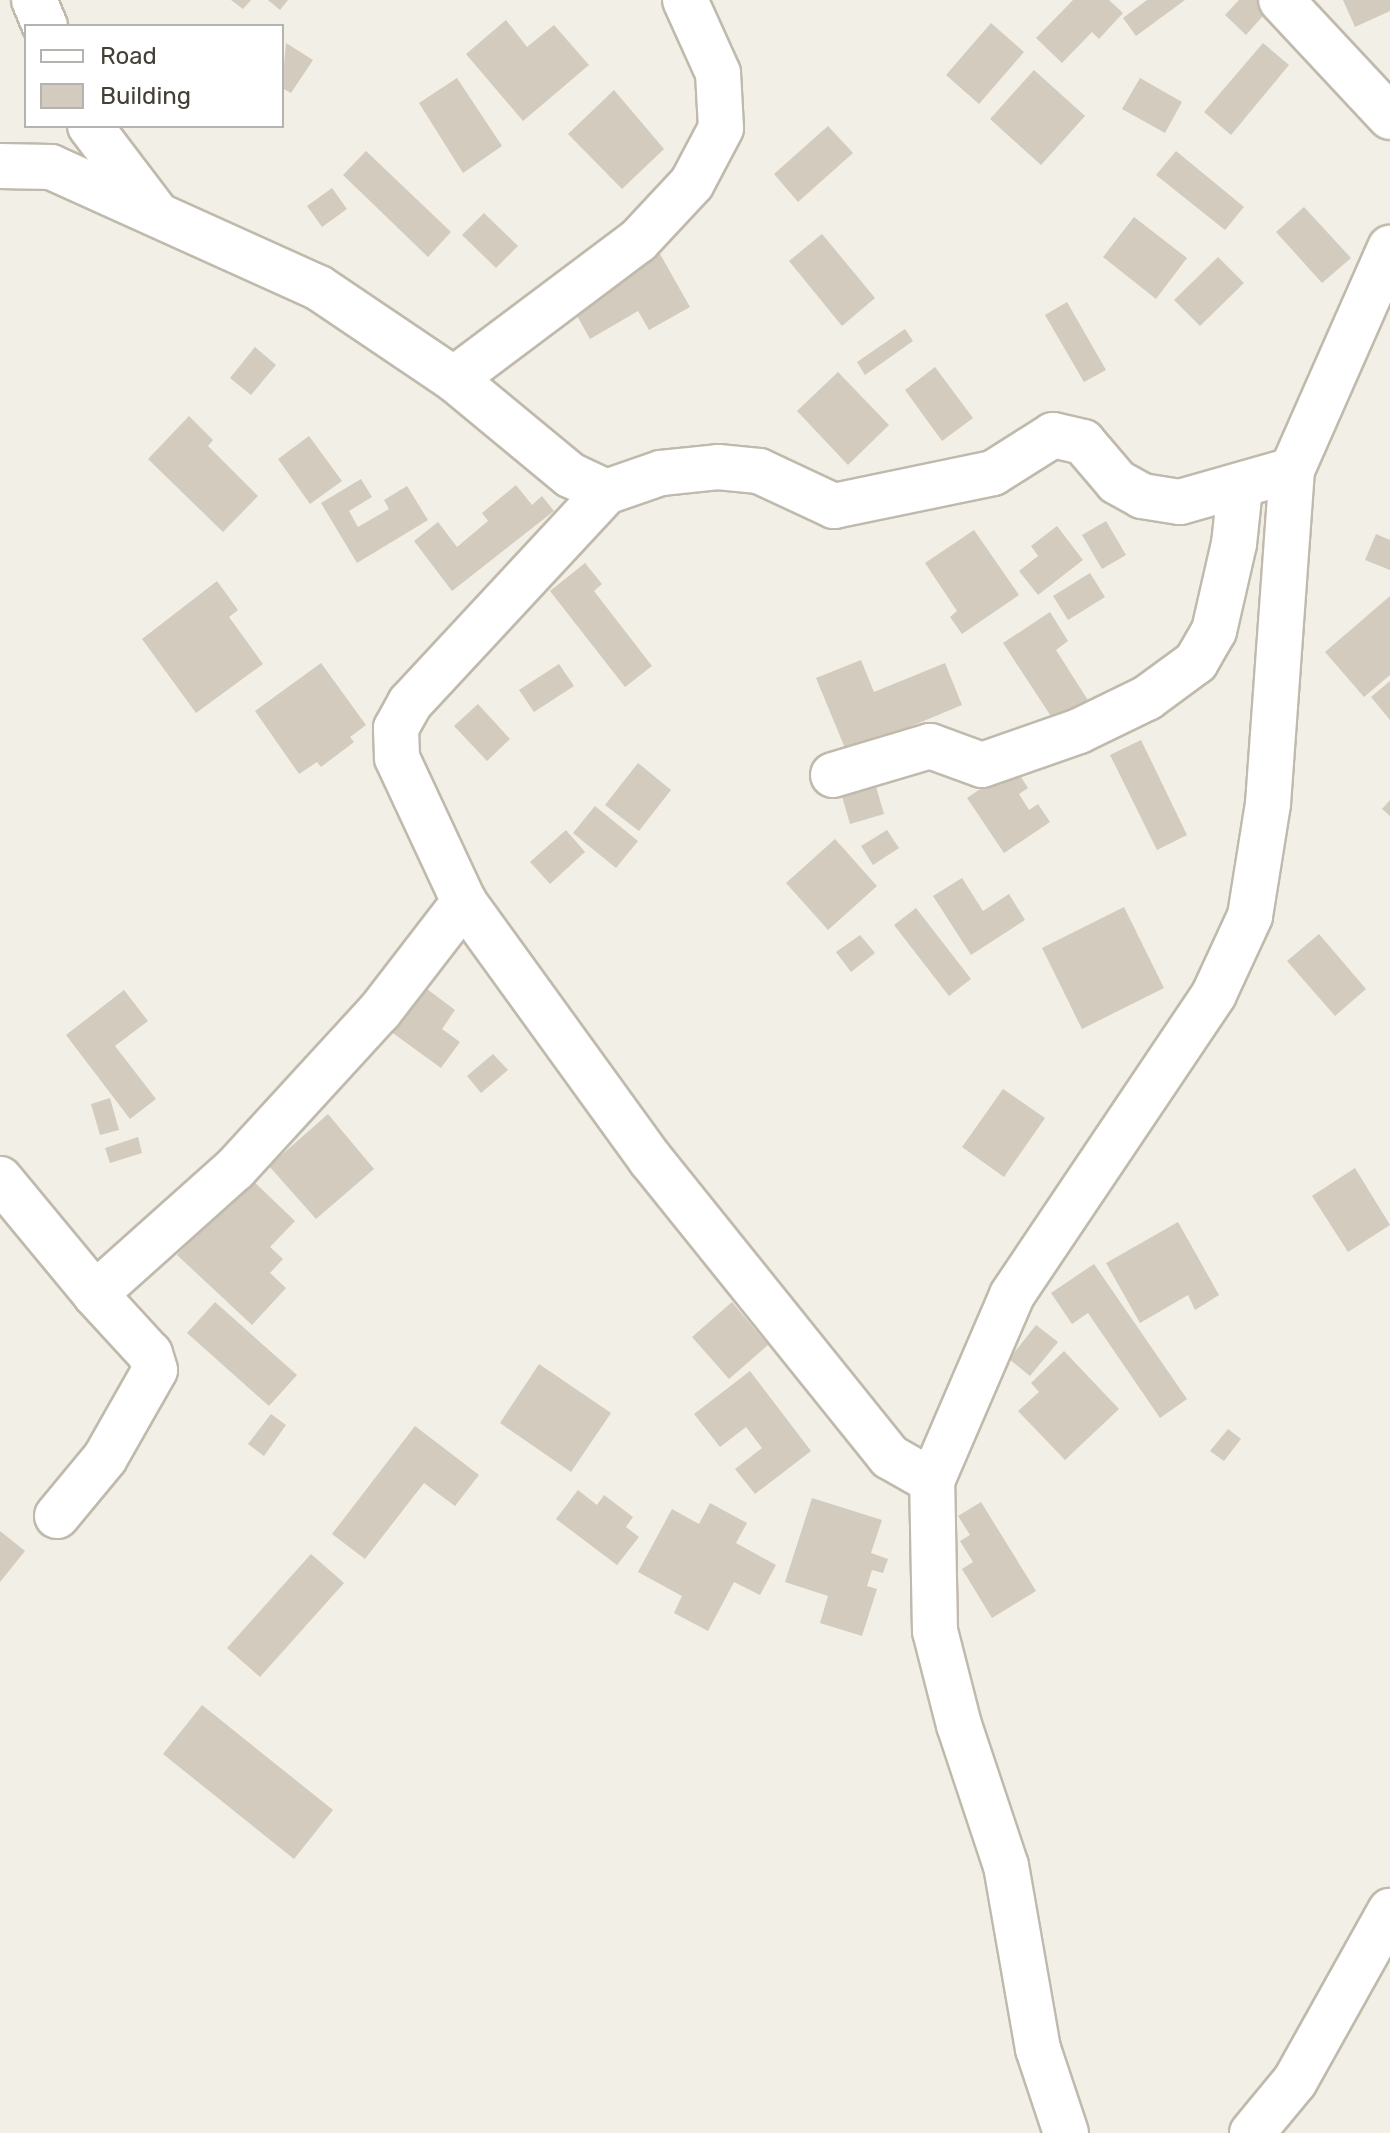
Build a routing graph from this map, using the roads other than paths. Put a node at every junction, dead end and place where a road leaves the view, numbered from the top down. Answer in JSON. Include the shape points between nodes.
{"nodes":[{"id":1,"x":34,"y":0,"type":"edge"},
{"id":2,"x":685,"y":0,"type":"edge"},
{"id":3,"x":1281,"y":0,"type":"edge"},
{"id":4,"x":44,"y":24,"type":"edge"},
{"id":5,"x":1390,"y":117,"type":"edge"},
{"id":6,"x":92,"y":128,"type":"edge"},
{"id":7,"x":0,"y":166,"type":"edge"},
{"id":8,"x":159,"y":217,"type":"junction"},
{"id":9,"x":1390,"y":248,"type":"edge"},
{"id":10,"x":454,"y":379,"type":"junction"},
{"id":11,"x":1292,"y":470,"type":"junction"},
{"id":12,"x":1240,"y":488,"type":"junction"},
{"id":13,"x":606,"y":492,"type":"junction"},
{"id":14,"x":833,"y":775,"type":"dead end"},
{"id":15,"x":464,"y":902,"type":"junction"},
{"id":16,"x":0,"y":1179,"type":"edge"},
{"id":17,"x":95,"y":1294,"type":"junction"},
{"id":18,"x":932,"y":1481,"type":"junction"},
{"id":19,"x":57,"y":1516,"type":"dead end"},
{"id":20,"x":1390,"y":1911,"type":"edge"},
{"id":21,"x":1066,"y":2133,"type":"edge"},
{"id":22,"x":1252,"y":2133,"type":"edge"}],
"edges":[{"from":1,"to":4,"type":"street"},
{"from":2,"to":10,"type":"street","via":[[718,73],[721,128],[692,183],[638,241]]},
{"from":3,"to":5,"type":"street"},
{"from":6,"to":8,"type":"street"},
{"from":7,"to":8,"type":"street","via":[[51,167]]},
{"from":8,"to":10,"type":"street","via":[[319,288]]},
{"from":9,"to":11,"type":"street"},
{"from":10,"to":13,"type":"street","via":[[570,475]]},
{"from":11,"to":12,"type":"street"},
{"from":11,"to":18,"type":"street","via":[[1268,804],[1250,916],[1214,994],[1012,1295]]},
{"from":12,"to":13,"type":"street","via":[[1180,502],[1142,496],[1117,482],[1083,442],[1053,435],[993,473],[834,506],[759,471],[718,467],[661,473]]},
{"from":12,"to":14,"type":"street","via":[[1234,544],[1214,631],[1196,662],[1147,698],[1079,731],[982,765],[930,746]]},
{"from":13,"to":15,"type":"street","via":[[410,703],[396,728],[397,758]]},
{"from":15,"to":17,"type":"street","via":[[380,1011],[235,1169]]},
{"from":15,"to":18,"type":"street","via":[[752,1292],[890,1457]]},
{"from":16,"to":17,"type":"street"},
{"from":17,"to":19,"type":"street","via":[[150,1354],[155,1370],[105,1458]]},
{"from":18,"to":21,"type":"street","via":[[935,1631],[959,1725],[1006,1866],[1038,2049]]},
{"from":20,"to":22,"type":"street","via":[[1295,2081]]}]}
